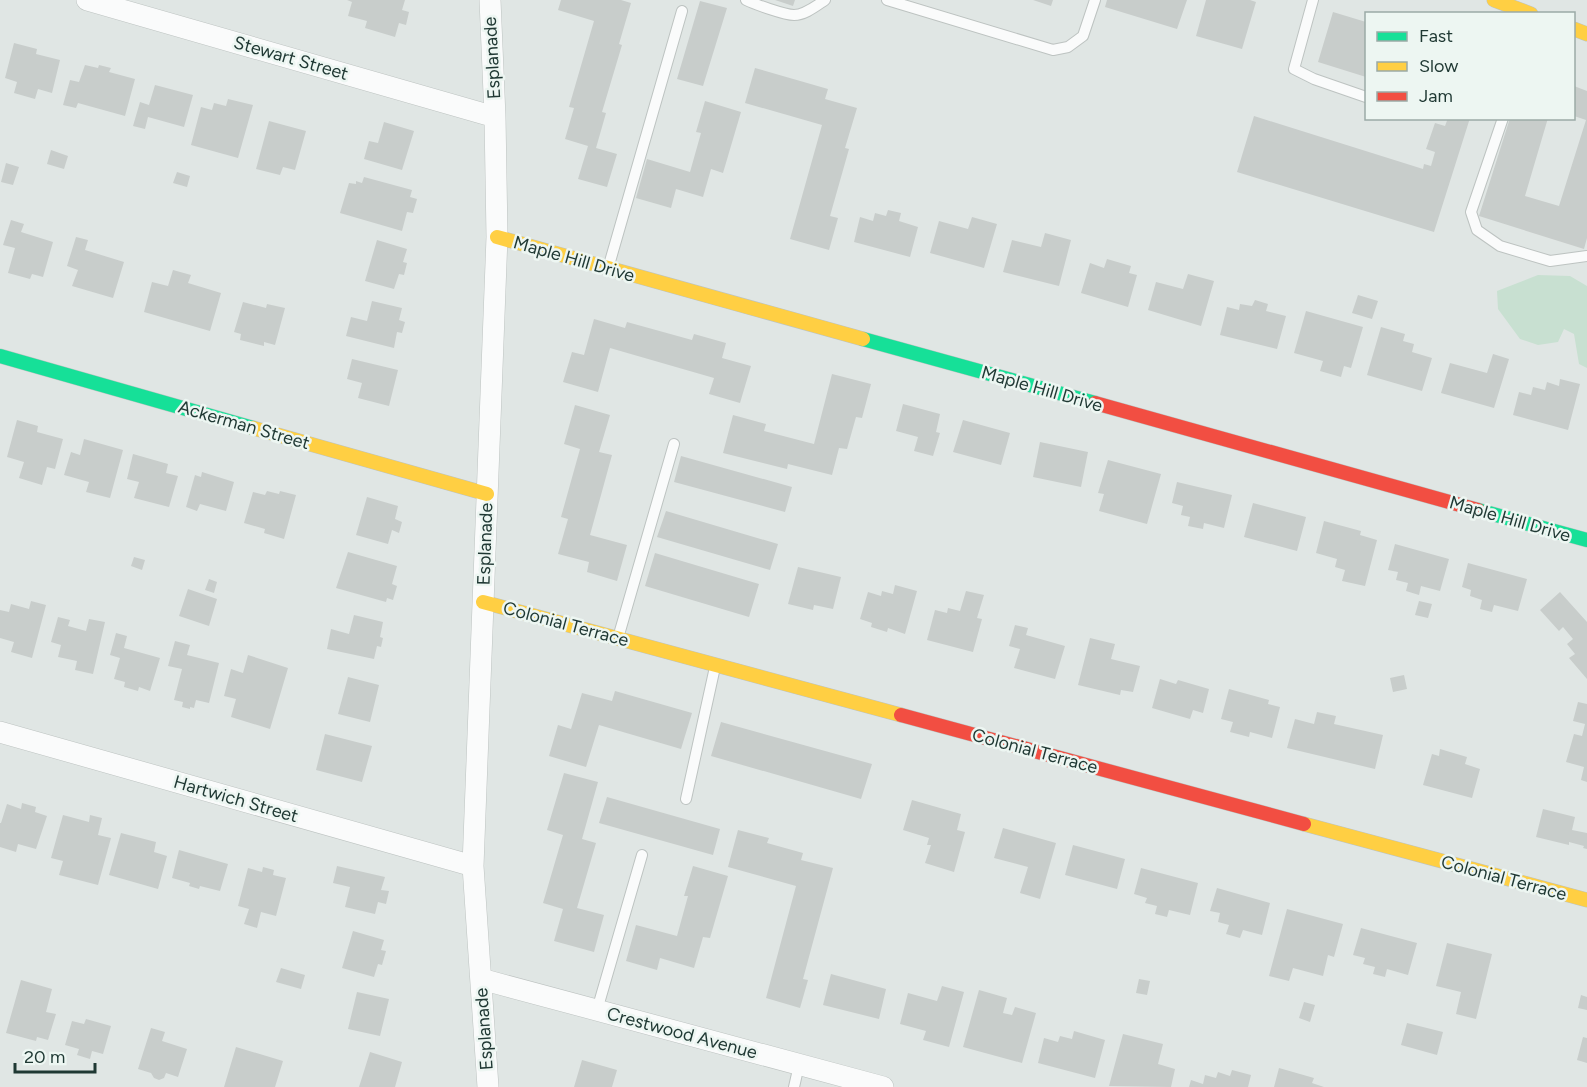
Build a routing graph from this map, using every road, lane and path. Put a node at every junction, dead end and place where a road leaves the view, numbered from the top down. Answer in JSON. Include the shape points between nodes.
{"nodes":[{"id":1,"x":87,"y":0,"type":"edge"},
{"id":2,"x":490,"y":0,"type":"edge"},
{"id":3,"x":746,"y":0,"type":"edge"},
{"id":4,"x":825,"y":0,"type":"edge"},
{"id":5,"x":887,"y":0,"type":"edge"},
{"id":6,"x":1095,"y":0,"type":"edge"},
{"id":7,"x":1312,"y":0,"type":"edge"},
{"id":8,"x":1494,"y":0,"type":"edge"},
{"id":9,"x":682,"y":11,"type":"dead end"},
{"id":10,"x":1527,"y":12,"type":"edge"},
{"id":11,"x":1365,"y":97,"type":"edge"},
{"id":12,"x":495,"y":117,"type":"junction"},
{"id":13,"x":1502,"y":120,"type":"edge"},
{"id":14,"x":497,"y":237,"type":"junction"},
{"id":15,"x":1587,"y":256,"type":"edge"},
{"id":16,"x":608,"y":268,"type":"junction"},
{"id":17,"x":0,"y":356,"type":"edge"},
{"id":18,"x":674,"y":444,"type":"dead end"},
{"id":19,"x":488,"y":494,"type":"junction"},
{"id":20,"x":1587,"y":540,"type":"edge"},
{"id":21,"x":483,"y":602,"type":"junction"},
{"id":22,"x":618,"y":638,"type":"junction"},
{"id":23,"x":715,"y":664,"type":"junction"},
{"id":24,"x":0,"y":732,"type":"edge"},
{"id":25,"x":686,"y":799,"type":"dead end"},
{"id":26,"x":642,"y":855,"type":"dead end"},
{"id":27,"x":473,"y":866,"type":"junction"},
{"id":28,"x":1587,"y":900,"type":"edge"},
{"id":29,"x":481,"y":979,"type":"junction"},
{"id":30,"x":597,"y":1010,"type":"junction"},
{"id":31,"x":799,"y":1065,"type":"junction"},
{"id":32,"x":488,"y":1087,"type":"edge"},
{"id":33,"x":794,"y":1087,"type":"edge"},
{"id":34,"x":883,"y":1087,"type":"edge"}],
"edges":[{"from":1,"to":12,"type":"street","name":"Stewart Street"},
{"from":2,"to":12,"type":"street","name":"Esplanade"},
{"from":3,"to":4,"type":"lane","via":[[794,15]]},
{"from":5,"to":6,"type":"lane","via":[[1053,50],[1068,47],[1083,36]]},
{"from":7,"to":11,"type":"lane","via":[[1294,69]]},
{"from":8,"to":10,"type":"street"},
{"from":9,"to":16,"type":"lane"},
{"from":12,"to":14,"type":"street","name":"Esplanade"},
{"from":13,"to":15,"type":"lane","via":[[1471,212],[1477,230],[1500,246],[1550,261]]},
{"from":14,"to":16,"type":"street","name":"Maple Hill Drive"},
{"from":14,"to":19,"type":"street","name":"Esplanade"},
{"from":16,"to":20,"type":"street","name":"Maple Hill Drive"},
{"from":17,"to":19,"type":"street","name":"Ackerman Street"},
{"from":18,"to":22,"type":"lane"},
{"from":19,"to":21,"type":"street","name":"Esplanade"},
{"from":21,"to":22,"type":"street","name":"Colonial Terrace"},
{"from":21,"to":27,"type":"street","name":"Esplanade"},
{"from":22,"to":23,"type":"street","name":"Colonial Terrace"},
{"from":23,"to":25,"type":"lane"},
{"from":23,"to":28,"type":"street","name":"Colonial Terrace"},
{"from":24,"to":27,"type":"street","name":"Hartwich Street"},
{"from":26,"to":30,"type":"lane"},
{"from":27,"to":29,"type":"street","name":"Esplanade"},
{"from":29,"to":30,"type":"street","name":"Crestwood Avenue"},
{"from":29,"to":32,"type":"street","name":"Esplanade"},
{"from":30,"to":31,"type":"street","name":"Crestwood Avenue"},
{"from":31,"to":33,"type":"lane"},
{"from":31,"to":34,"type":"street","name":"Crestwood Avenue"}]}
